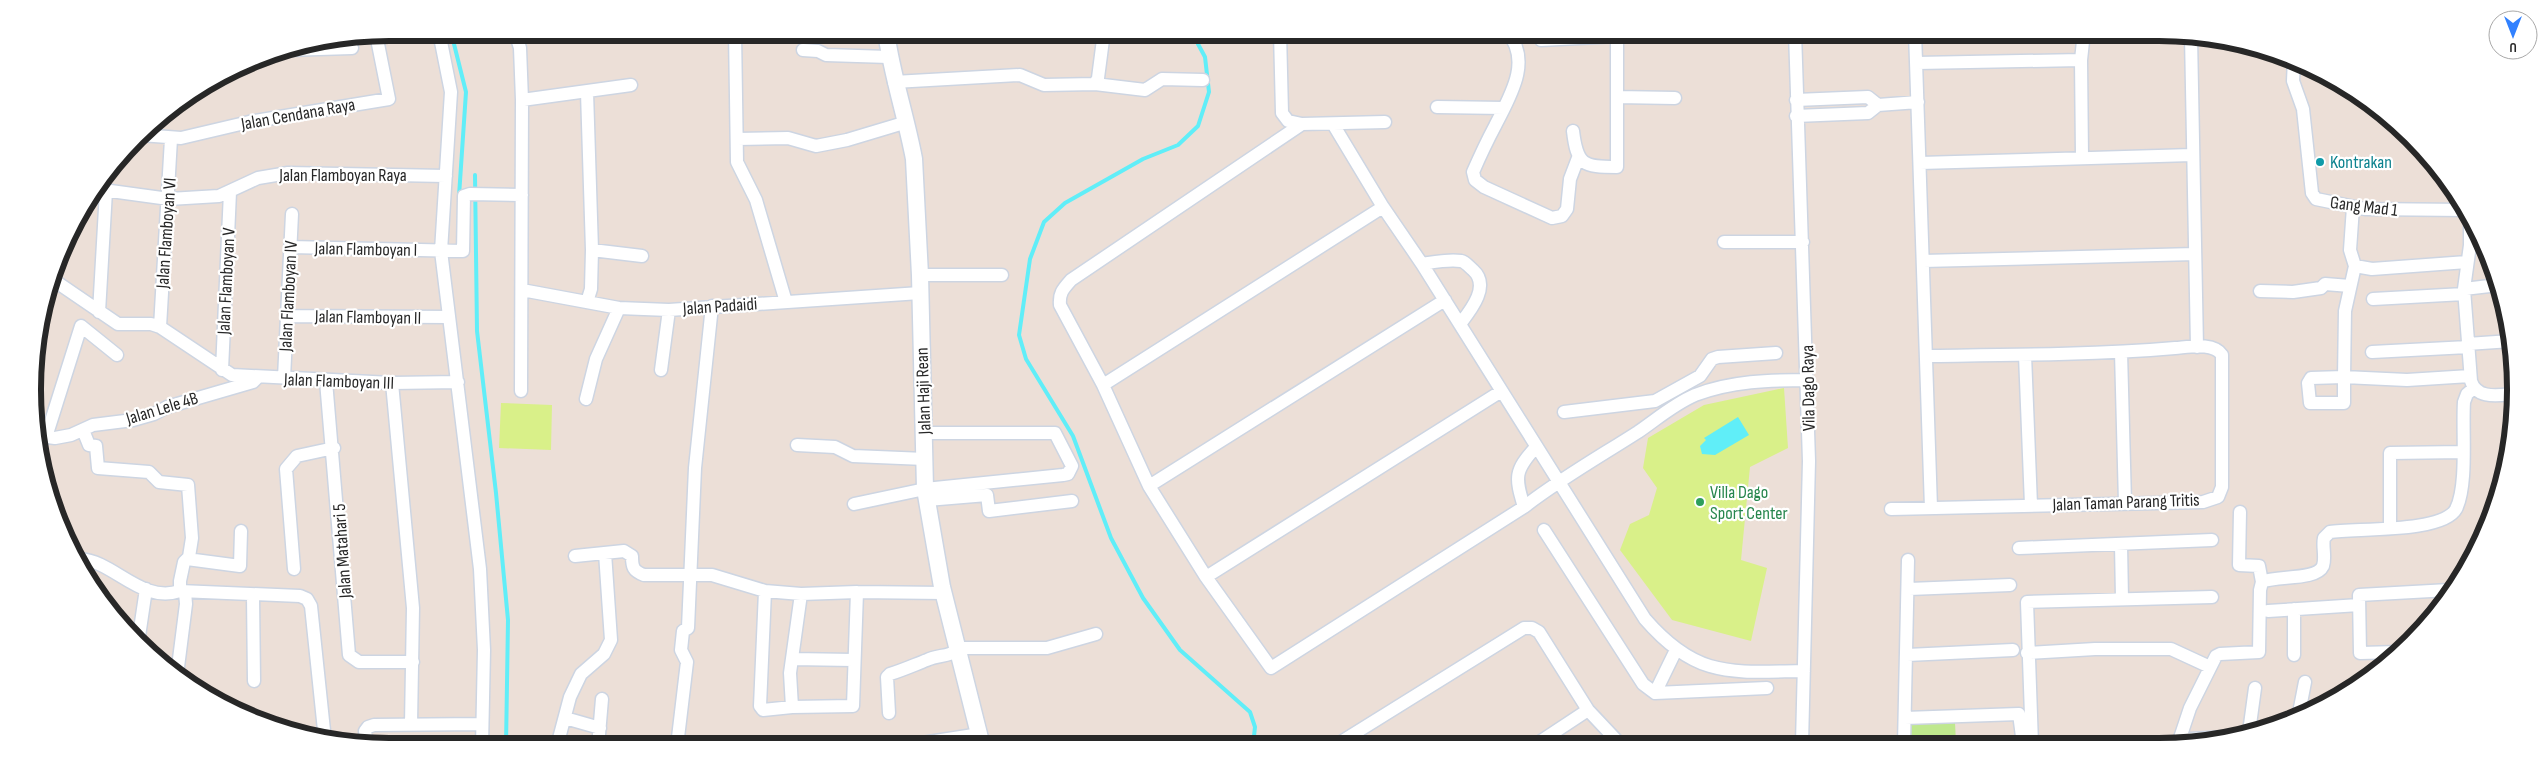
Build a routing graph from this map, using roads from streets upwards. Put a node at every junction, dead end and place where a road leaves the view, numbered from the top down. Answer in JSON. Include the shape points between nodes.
{"nodes":[{"id":1,"x":441,"y":41,"type":"edge"},
{"id":2,"x":518,"y":41,"type":"edge"},
{"id":3,"x":735,"y":41,"type":"edge"},
{"id":4,"x":887,"y":41,"type":"edge"},
{"id":5,"x":1103,"y":41,"type":"edge"},
{"id":6,"x":1280,"y":41,"type":"edge"},
{"id":7,"x":1512,"y":41,"type":"edge"},
{"id":8,"x":1617,"y":41,"type":"edge"},
{"id":9,"x":1795,"y":41,"type":"edge"},
{"id":10,"x":1916,"y":41,"type":"edge"},
{"id":11,"x":2083,"y":41,"type":"edge"},
{"id":12,"x":378,"y":42,"type":"edge"},
{"id":13,"x":2191,"y":43,"type":"edge"},
{"id":14,"x":337,"y":45,"type":"edge"},
{"id":15,"x":352,"y":48,"type":"dead end"},
{"id":16,"x":803,"y":50,"type":"dead end"},
{"id":17,"x":889,"y":57,"type":"junction"},
{"id":18,"x":2081,"y":60,"type":"junction"},
{"id":19,"x":1917,"y":63,"type":"junction"},
{"id":20,"x":2294,"y":69,"type":"edge"},
{"id":21,"x":1203,"y":80,"type":"dead end"},
{"id":22,"x":894,"y":82,"type":"junction"},
{"id":23,"x":1095,"y":84,"type":"junction"},
{"id":24,"x":631,"y":85,"type":"dead end"},
{"id":25,"x":586,"y":92,"type":"junction"},
{"id":26,"x":1617,"y":97,"type":"junction"},
{"id":27,"x":1675,"y":98,"type":"dead end"},
{"id":28,"x":522,"y":100,"type":"junction"},
{"id":29,"x":1796,"y":100,"type":"junction"},
{"id":30,"x":1918,"y":102,"type":"junction"},
{"id":31,"x":1878,"y":105,"type":"junction"},
{"id":32,"x":1437,"y":107,"type":"dead end"},
{"id":33,"x":1504,"y":108,"type":"junction"},
{"id":34,"x":1796,"y":116,"type":"junction"},
{"id":35,"x":907,"y":122,"type":"junction"},
{"id":36,"x":1385,"y":122,"type":"dead end"},
{"id":37,"x":1302,"y":124,"type":"junction"},
{"id":38,"x":1333,"y":124,"type":"junction"},
{"id":39,"x":1573,"y":130,"type":"dead end"},
{"id":40,"x":153,"y":135,"type":"edge"},
{"id":41,"x":172,"y":139,"type":"junction"},
{"id":42,"x":737,"y":139,"type":"junction"},
{"id":43,"x":2192,"y":155,"type":"junction"},
{"id":44,"x":2082,"y":157,"type":"junction"},
{"id":45,"x":1578,"y":158,"type":"junction"},
{"id":46,"x":1920,"y":163,"type":"junction"},
{"id":47,"x":446,"y":176,"type":"junction"},
{"id":48,"x":104,"y":190,"type":"edge"},
{"id":49,"x":230,"y":192,"type":"junction"},
{"id":50,"x":101,"y":195,"type":"edge"},
{"id":51,"x":522,"y":195,"type":"junction"},
{"id":52,"x":169,"y":199,"type":"junction"},
{"id":53,"x":1383,"y":207,"type":"junction"},
{"id":54,"x":2353,"y":207,"type":"junction"},
{"id":55,"x":2457,"y":210,"type":"edge"},
{"id":56,"x":292,"y":214,"type":"dead end"},
{"id":57,"x":2471,"y":235,"type":"edge"},
{"id":58,"x":1724,"y":242,"type":"dead end"},
{"id":59,"x":1803,"y":242,"type":"junction"},
{"id":60,"x":290,"y":247,"type":"junction"},
{"id":61,"x":592,"y":250,"type":"junction"},
{"id":62,"x":441,"y":251,"type":"junction"},
{"id":63,"x":2195,"y":254,"type":"junction"},
{"id":64,"x":642,"y":256,"type":"dead end"},
{"id":65,"x":1923,"y":261,"type":"junction"},
{"id":66,"x":2467,"y":262,"type":"junction"},
{"id":67,"x":1422,"y":264,"type":"junction"},
{"id":68,"x":2355,"y":266,"type":"junction"},
{"id":69,"x":920,"y":275,"type":"junction"},
{"id":70,"x":1002,"y":275,"type":"dead end"},
{"id":71,"x":58,"y":284,"type":"edge"},
{"id":72,"x":2350,"y":286,"type":"junction"},
{"id":73,"x":2491,"y":286,"type":"edge"},
{"id":74,"x":522,"y":290,"type":"junction"},
{"id":75,"x":2260,"y":291,"type":"dead end"},
{"id":76,"x":2464,"y":291,"type":"junction"},
{"id":77,"x":920,"y":292,"type":"junction"},
{"id":78,"x":2373,"y":299,"type":"dead end"},
{"id":79,"x":1445,"y":300,"type":"junction"},
{"id":80,"x":587,"y":302,"type":"junction"},
{"id":81,"x":786,"y":302,"type":"junction"},
{"id":82,"x":712,"y":306,"type":"junction"},
{"id":83,"x":619,"y":308,"type":"junction"},
{"id":84,"x":669,"y":310,"type":"junction"},
{"id":85,"x":99,"y":312,"type":"junction"},
{"id":86,"x":288,"y":316,"type":"junction"},
{"id":87,"x":449,"y":317,"type":"junction"},
{"id":88,"x":1460,"y":324,"type":"junction"},
{"id":89,"x":160,"y":327,"type":"junction"},
{"id":90,"x":2504,"y":342,"type":"edge"},
{"id":91,"x":2467,"y":345,"type":"junction"},
{"id":92,"x":2197,"y":347,"type":"junction"},
{"id":93,"x":2121,"y":352,"type":"junction"},
{"id":94,"x":2372,"y":352,"type":"dead end"},
{"id":95,"x":1776,"y":354,"type":"dead end"},
{"id":96,"x":117,"y":355,"type":"dead end"},
{"id":97,"x":2025,"y":355,"type":"junction"},
{"id":98,"x":1926,"y":356,"type":"junction"},
{"id":99,"x":222,"y":370,"type":"junction"},
{"id":100,"x":662,"y":370,"type":"dead end"},
{"id":101,"x":258,"y":377,"type":"junction"},
{"id":102,"x":284,"y":378,"type":"junction"},
{"id":103,"x":1808,"y":380,"type":"junction"},
{"id":104,"x":326,"y":381,"type":"junction"},
{"id":105,"x":458,"y":382,"type":"junction"},
{"id":106,"x":2472,"y":382,"type":"junction"},
{"id":107,"x":392,"y":383,"type":"junction"},
{"id":108,"x":1103,"y":385,"type":"junction"},
{"id":109,"x":521,"y":391,"type":"dead end"},
{"id":110,"x":1500,"y":392,"type":"junction"},
{"id":111,"x":2507,"y":394,"type":"edge"},
{"id":112,"x":586,"y":399,"type":"dead end"},
{"id":113,"x":1655,"y":401,"type":"junction"},
{"id":114,"x":1564,"y":412,"type":"dead end"},
{"id":115,"x":1660,"y":415,"type":"junction"},
{"id":116,"x":43,"y":427,"type":"edge"},
{"id":117,"x":83,"y":430,"type":"junction"},
{"id":118,"x":925,"y":434,"type":"junction"},
{"id":119,"x":44,"y":436,"type":"edge"},
{"id":120,"x":797,"y":445,"type":"dead end"},
{"id":121,"x":1536,"y":447,"type":"junction"},
{"id":122,"x":334,"y":448,"type":"junction"},
{"id":123,"x":2463,"y":452,"type":"junction"},
{"id":124,"x":925,"y":459,"type":"junction"},
{"id":125,"x":1558,"y":481,"type":"junction"},
{"id":126,"x":1149,"y":486,"type":"junction"},
{"id":127,"x":926,"y":494,"type":"junction"},
{"id":128,"x":1072,"y":501,"type":"dead end"},
{"id":129,"x":2125,"y":503,"type":"junction"},
{"id":130,"x":854,"y":504,"type":"dead end"},
{"id":131,"x":2031,"y":505,"type":"junction"},
{"id":132,"x":1524,"y":507,"type":"junction"},
{"id":133,"x":1931,"y":508,"type":"junction"},
{"id":134,"x":1891,"y":509,"type":"dead end"},
{"id":135,"x":2240,"y":512,"type":"dead end"},
{"id":136,"x":2390,"y":527,"type":"junction"},
{"id":137,"x":1544,"y":530,"type":"dead end"},
{"id":138,"x":241,"y":531,"type":"dead end"},
{"id":139,"x":2212,"y":540,"type":"dead end"},
{"id":140,"x":2121,"y":544,"type":"junction"},
{"id":141,"x":2019,"y":548,"type":"dead end"},
{"id":142,"x":605,"y":553,"type":"junction"},
{"id":143,"x":575,"y":556,"type":"dead end"},
{"id":144,"x":187,"y":559,"type":"junction"},
{"id":145,"x":1908,"y":560,"type":"dead end"},
{"id":146,"x":86,"y":561,"type":"edge"},
{"id":147,"x":294,"y":569,"type":"dead end"},
{"id":148,"x":691,"y":576,"type":"junction"},
{"id":149,"x":1206,"y":577,"type":"junction"},
{"id":150,"x":2262,"y":582,"type":"junction"},
{"id":151,"x":2010,"y":585,"type":"dead end"},
{"id":152,"x":146,"y":589,"type":"junction"},
{"id":153,"x":1909,"y":589,"type":"junction"},
{"id":154,"x":2443,"y":590,"type":"edge"},
{"id":155,"x":182,"y":592,"type":"junction"},
{"id":156,"x":765,"y":592,"type":"junction"},
{"id":157,"x":858,"y":592,"type":"junction"},
{"id":158,"x":944,"y":593,"type":"junction"},
{"id":159,"x":801,"y":594,"type":"junction"},
{"id":160,"x":253,"y":596,"type":"junction"},
{"id":161,"x":2212,"y":597,"type":"dead end"},
{"id":162,"x":2122,"y":599,"type":"junction"},
{"id":163,"x":2359,"y":605,"type":"junction"},
{"id":164,"x":2294,"y":609,"type":"junction"},
{"id":165,"x":2268,"y":611,"type":"dead end"},
{"id":166,"x":140,"y":632,"type":"edge"},
{"id":167,"x":1096,"y":634,"type":"dead end"},
{"id":168,"x":959,"y":648,"type":"junction"},
{"id":169,"x":1676,"y":650,"type":"junction"},
{"id":170,"x":2013,"y":650,"type":"dead end"},
{"id":171,"x":2387,"y":652,"type":"edge"},
{"id":172,"x":2027,"y":653,"type":"junction"},
{"id":173,"x":1907,"y":655,"type":"junction"},
{"id":174,"x":2294,"y":655,"type":"dead end"},
{"id":175,"x":793,"y":659,"type":"junction"},
{"id":176,"x":854,"y":660,"type":"junction"},
{"id":177,"x":413,"y":662,"type":"junction"},
{"id":178,"x":178,"y":667,"type":"edge"},
{"id":179,"x":2210,"y":667,"type":"junction"},
{"id":180,"x":1804,"y":671,"type":"junction"},
{"id":181,"x":254,"y":681,"type":"dead end"},
{"id":182,"x":2305,"y":682,"type":"dead end"},
{"id":183,"x":1767,"y":688,"type":"dead end"},
{"id":184,"x":2255,"y":688,"type":"dead end"},
{"id":185,"x":1655,"y":693,"type":"junction"},
{"id":186,"x":602,"y":699,"type":"dead end"},
{"id":187,"x":792,"y":707,"type":"junction"},
{"id":188,"x":2300,"y":708,"type":"edge"},
{"id":189,"x":1588,"y":710,"type":"junction"},
{"id":190,"x":889,"y":713,"type":"dead end"},
{"id":191,"x":565,"y":718,"type":"junction"},
{"id":192,"x":1905,"y":718,"type":"junction"},
{"id":193,"x":411,"y":724,"type":"junction"},
{"id":194,"x":482,"y":724,"type":"junction"},
{"id":195,"x":2250,"y":726,"type":"edge"},
{"id":196,"x":600,"y":728,"type":"junction"},
{"id":197,"x":324,"y":731,"type":"edge"},
{"id":198,"x":366,"y":737,"type":"edge"},
{"id":199,"x":2181,"y":737,"type":"edge"},
{"id":200,"x":482,"y":738,"type":"edge"},
{"id":201,"x":559,"y":738,"type":"edge"},
{"id":202,"x":599,"y":738,"type":"edge"},
{"id":203,"x":678,"y":738,"type":"edge"},
{"id":204,"x":981,"y":738,"type":"edge"},
{"id":205,"x":1347,"y":738,"type":"edge"},
{"id":206,"x":1546,"y":738,"type":"edge"},
{"id":207,"x":1614,"y":738,"type":"edge"},
{"id":208,"x":1802,"y":738,"type":"edge"},
{"id":209,"x":1904,"y":738,"type":"edge"},
{"id":210,"x":2022,"y":738,"type":"edge"},
{"id":211,"x":2032,"y":738,"type":"edge"}],
"edges":[{"from":1,"to":47,"type":"street","via":[[451,92]]},
{"from":2,"to":28,"type":"street"},
{"from":3,"to":42,"type":"street"},
{"from":4,"to":17,"type":"street","name":"Jalan Haji Rean"},
{"from":5,"to":23,"type":"street"},
{"from":6,"to":37,"type":"street","via":[[1282,112],[1288,120]]},
{"from":7,"to":33,"type":"street","via":[[1517,50],[1518,64],[1514,92]]},
{"from":8,"to":26,"type":"street"},
{"from":9,"to":29,"type":"street","name":"Vila Dago Raya"},
{"from":10,"to":19,"type":"street"},
{"from":11,"to":18,"type":"street"},
{"from":12,"to":41,"type":"street","name":"Jalan Cendana Raya","via":[[389,99],[249,122]]},
{"from":13,"to":43,"type":"street"},
{"from":14,"to":15,"type":"street"},
{"from":16,"to":17,"type":"street","via":[[818,50],[826,55]]},
{"from":17,"to":22,"type":"street","name":"Jalan Haji Rean"},
{"from":18,"to":19,"type":"street"},
{"from":18,"to":44,"type":"street"},
{"from":19,"to":30,"type":"street"},
{"from":20,"to":54,"type":"street","name":"Gang Mad 1","via":[[2293,81],[2303,109],[2312,193],[2321,201]]},
{"from":21,"to":23,"type":"street","via":[[1162,79],[1145,90]]},
{"from":22,"to":23,"type":"street","via":[[1020,75],[1044,85]]},
{"from":22,"to":35,"type":"street","name":"Jalan Haji Rean"},
{"from":24,"to":25,"type":"street"},
{"from":25,"to":28,"type":"street"},
{"from":25,"to":61,"type":"street"},
{"from":26,"to":27,"type":"street"},
{"from":26,"to":45,"type":"street","via":[[1617,167],[1597,167]]},
{"from":28,"to":51,"type":"street"},
{"from":29,"to":31,"type":"street","via":[[1868,98]]},
{"from":29,"to":34,"type":"street","name":"Vila Dago Raya"},
{"from":30,"to":31,"type":"street"},
{"from":30,"to":46,"type":"street"},
{"from":31,"to":34,"type":"street","via":[[1868,113]]},
{"from":32,"to":33,"type":"street"},
{"from":33,"to":45,"type":"street","via":[[1473,172],[1474,180],[1484,188],[1552,218],[1562,216],[1567,209],[1570,179]]},
{"from":34,"to":59,"type":"street","name":"Vila Dago Raya"},
{"from":35,"to":42,"type":"street","via":[[816,146],[788,138]]},
{"from":35,"to":69,"type":"street","name":"Jalan Haji Rean","via":[[914,168]]},
{"from":36,"to":38,"type":"street"},
{"from":37,"to":38,"type":"street"},
{"from":37,"to":108,"type":"street","via":[[1062,289],[1060,305]]},
{"from":38,"to":53,"type":"street"},
{"from":39,"to":45,"type":"street"},
{"from":40,"to":41,"type":"street","name":"Jalan Cendana Raya"},
{"from":41,"to":52,"type":"street","name":"Jalan Flamboyan VI"},
{"from":42,"to":81,"type":"street","via":[[737,162],[756,200]]},
{"from":43,"to":44,"type":"street"},
{"from":43,"to":63,"type":"street"},
{"from":44,"to":46,"type":"street"},
{"from":46,"to":65,"type":"street"},
{"from":47,"to":49,"type":"street","name":"Jalan Flamboyan Raya","via":[[288,173],[258,178]]},
{"from":47,"to":62,"type":"street"},
{"from":48,"to":52,"type":"street","name":"Jalan Flamboyan Raya"},
{"from":49,"to":52,"type":"street","name":"Jalan Flamboyan Raya","via":[[219,196]]},
{"from":49,"to":99,"type":"street","name":"Jalan Flamboyan V"},
{"from":50,"to":85,"type":"street"},
{"from":51,"to":62,"type":"street","name":"Jalan Flamboyan I","via":[[475,194],[463,198],[464,251]]},
{"from":51,"to":74,"type":"street"},
{"from":52,"to":89,"type":"street","name":"Jalan Flamboyan VI"},
{"from":53,"to":67,"type":"street"},
{"from":53,"to":108,"type":"street"},
{"from":54,"to":55,"type":"street","name":"Gang Mad 1","via":[[2391,211]]},
{"from":54,"to":68,"type":"street","via":[[2350,250]]},
{"from":56,"to":60,"type":"street","name":"Jalan Flamboyan IV"},
{"from":57,"to":66,"type":"street"},
{"from":58,"to":59,"type":"street"},
{"from":59,"to":103,"type":"street","name":"Vila Dago Raya"},
{"from":60,"to":62,"type":"street","name":"Jalan Flamboyan I"},
{"from":60,"to":86,"type":"street","name":"Jalan Flamboyan IV"},
{"from":61,"to":64,"type":"street"},
{"from":61,"to":80,"type":"street"},
{"from":62,"to":87,"type":"street"},
{"from":63,"to":65,"type":"street"},
{"from":63,"to":92,"type":"street"},
{"from":65,"to":98,"type":"street"},
{"from":66,"to":68,"type":"street","via":[[2372,269]]},
{"from":66,"to":76,"type":"street"},
{"from":67,"to":79,"type":"street"},
{"from":67,"to":88,"type":"street","via":[[1449,260],[1463,262],[1476,273],[1480,287],[1476,304]]},
{"from":68,"to":72,"type":"street"},
{"from":69,"to":70,"type":"street"},
{"from":69,"to":77,"type":"street","name":"Jalan Haji Rean"},
{"from":71,"to":85,"type":"street"},
{"from":72,"to":75,"type":"street","via":[[2325,284],[2321,288],[2293,292]]},
{"from":72,"to":106,"type":"street","via":[[2345,311],[2344,377]]},
{"from":73,"to":76,"type":"street"},
{"from":74,"to":80,"type":"street","name":"Jalan Padaidi"},
{"from":74,"to":109,"type":"street"},
{"from":76,"to":78,"type":"street"},
{"from":76,"to":91,"type":"street"},
{"from":77,"to":81,"type":"street","name":"Jalan Padaidi"},
{"from":77,"to":118,"type":"street","name":"Jalan Haji Rean"},
{"from":79,"to":88,"type":"street"},
{"from":79,"to":126,"type":"street"},
{"from":80,"to":83,"type":"street","name":"Jalan Padaidi"},
{"from":81,"to":82,"type":"street","name":"Jalan Padaidi"},
{"from":82,"to":84,"type":"street","name":"Jalan Padaidi"},
{"from":82,"to":148,"type":"street","via":[[695,468]]},
{"from":83,"to":84,"type":"street","name":"Jalan Padaidi"},
{"from":83,"to":112,"type":"street","via":[[596,359]]},
{"from":84,"to":100,"type":"street"},
{"from":85,"to":89,"type":"street","via":[[118,324]]},
{"from":86,"to":87,"type":"street","name":"Jalan Flamboyan II"},
{"from":86,"to":102,"type":"street","name":"Jalan Flamboyan IV"},
{"from":87,"to":105,"type":"street"},
{"from":88,"to":110,"type":"street"},
{"from":89,"to":99,"type":"street"},
{"from":90,"to":91,"type":"street"},
{"from":91,"to":94,"type":"street"},
{"from":91,"to":106,"type":"street"},
{"from":92,"to":93,"type":"street","name":"Jalan Taman Parang Tritis"},
{"from":92,"to":129,"type":"street","name":"Jalan Taman Parang Tritis","via":[[2214,348],[2222,355],[2222,487],[2218,497],[2203,502]]},
{"from":93,"to":97,"type":"street","name":"Jalan Taman Parang Tritis"},
{"from":93,"to":129,"type":"street"},
{"from":95,"to":113,"type":"street","via":[[1712,359],[1700,376]]},
{"from":96,"to":116,"type":"street","via":[[81,326]]},
{"from":97,"to":98,"type":"street","name":"Jalan Taman Parang Tritis"},
{"from":97,"to":131,"type":"street"},
{"from":98,"to":133,"type":"street"},
{"from":99,"to":101,"type":"street","name":"Jalan Flamboyan III","via":[[232,375]]},
{"from":101,"to":102,"type":"street","name":"Jalan Flamboyan III"},
{"from":101,"to":117,"type":"street","name":"Jalan Lele 4B","via":[[253,382],[154,414]]},
{"from":102,"to":104,"type":"street","name":"Jalan Flamboyan III"},
{"from":103,"to":115,"type":"street","via":[[1774,380],[1729,386],[1695,395]]},
{"from":103,"to":180,"type":"street","name":"Vila Dago Raya"},
{"from":104,"to":107,"type":"street","name":"Jalan Flamboyan III"},
{"from":104,"to":122,"type":"street","name":"Jalan Matahari 5"},
{"from":105,"to":107,"type":"street","name":"Jalan Flamboyan III"},
{"from":105,"to":194,"type":"street","via":[[480,569],[484,650]]},
{"from":106,"to":111,"type":"street","via":[[2482,394]]},
{"from":106,"to":123,"type":"street","via":[[2464,402]]},
{"from":107,"to":177,"type":"street","via":[[413,608]]},
{"from":108,"to":126,"type":"street"},
{"from":110,"to":121,"type":"street"},
{"from":110,"to":149,"type":"street"},
{"from":113,"to":114,"type":"street"},
{"from":113,"to":115,"type":"street"},
{"from":115,"to":125,"type":"street"},
{"from":117,"to":119,"type":"street","name":"Jalan Lele 4B","via":[[71,435]]},
{"from":117,"to":144,"type":"street","via":[[89,445],[96,446],[98,468],[149,472],[159,482],[188,485],[192,538]]},
{"from":118,"to":124,"type":"street","name":"Jalan Haji Rean"},
{"from":118,"to":127,"type":"street","via":[[1055,433],[1072,466],[1068,474],[1063,475]]},
{"from":120,"to":124,"type":"street","via":[[835,447],[854,456]]},
{"from":121,"to":125,"type":"street"},
{"from":121,"to":132,"type":"street","via":[[1520,466],[1517,477]]},
{"from":122,"to":147,"type":"street","via":[[297,456],[286,469]]},
{"from":122,"to":177,"type":"street","name":"Jalan Matahari 5","via":[[350,655],[359,662]]},
{"from":123,"to":136,"type":"street","via":[[2459,494],[2452,514],[2430,523]]},
{"from":123,"to":136,"type":"street","via":[[2390,453]]},
{"from":124,"to":127,"type":"street","name":"Jalan Haji Rean"},
{"from":125,"to":132,"type":"street"},
{"from":125,"to":169,"type":"street","via":[[1645,619]]},
{"from":126,"to":149,"type":"street"},
{"from":127,"to":128,"type":"street","via":[[987,495],[989,511]]},
{"from":127,"to":130,"type":"street"},
{"from":127,"to":158,"type":"street","name":"Jalan Haji Rean"},
{"from":129,"to":131,"type":"street","name":"Jalan Taman Parang Tritis"},
{"from":131,"to":133,"type":"street","name":"Jalan Taman Parang Tritis"},
{"from":132,"to":149,"type":"street","via":[[1271,668]]},
{"from":133,"to":134,"type":"street","name":"Jalan Taman Parang Tritis"},
{"from":135,"to":150,"type":"street","via":[[2239,565],[2259,566]]},
{"from":136,"to":150,"type":"street","via":[[2327,534],[2323,541],[2323,564],[2318,571]]},
{"from":137,"to":185,"type":"street","via":[[1643,684]]},
{"from":138,"to":144,"type":"street","via":[[240,566]]},
{"from":139,"to":140,"type":"street"},
{"from":140,"to":141,"type":"street"},
{"from":140,"to":162,"type":"street"},
{"from":142,"to":143,"type":"street"},
{"from":142,"to":148,"type":"street","via":[[624,551],[632,556],[636,572],[644,575]]},
{"from":142,"to":191,"type":"street","via":[[611,640],[604,654],[581,674],[570,696]]},
{"from":144,"to":155,"type":"street","via":[[180,582]]},
{"from":145,"to":153,"type":"street"},
{"from":146,"to":152,"type":"street"},
{"from":148,"to":156,"type":"street","via":[[712,575]]},
{"from":148,"to":203,"type":"street","via":[[688,628],[683,631],[681,650],[687,662]]},
{"from":150,"to":179,"type":"street","via":[[2259,652],[2218,654]]},
{"from":151,"to":153,"type":"street"},
{"from":152,"to":155,"type":"street","via":[[172,594]]},
{"from":152,"to":166,"type":"street"},
{"from":153,"to":173,"type":"street"},
{"from":154,"to":163,"type":"street","via":[[2359,595]]},
{"from":155,"to":160,"type":"street"},
{"from":155,"to":178,"type":"street","via":[[186,604]]},
{"from":156,"to":159,"type":"street"},
{"from":156,"to":187,"type":"street","via":[[761,709]]},
{"from":157,"to":158,"type":"street"},
{"from":157,"to":159,"type":"street"},
{"from":157,"to":176,"type":"street"},
{"from":158,"to":168,"type":"street","name":"Jalan Haji Rean"},
{"from":159,"to":175,"type":"street"},
{"from":160,"to":181,"type":"street"},
{"from":160,"to":197,"type":"street","via":[[300,596],[311,606]]},
{"from":161,"to":162,"type":"street"},
{"from":162,"to":172,"type":"street","via":[[2027,602]]},
{"from":163,"to":164,"type":"street"},
{"from":163,"to":171,"type":"street","via":[[2360,653]]},
{"from":164,"to":165,"type":"street"},
{"from":164,"to":174,"type":"street"},
{"from":167,"to":168,"type":"street","via":[[1047,648]]},
{"from":168,"to":190,"type":"street","via":[[952,655],[928,659],[890,674],[887,677]]},
{"from":168,"to":204,"type":"street","name":"Jalan Haji Rean"},
{"from":169,"to":180,"type":"street","via":[[1711,668]]},
{"from":169,"to":185,"type":"street"},
{"from":170,"to":173,"type":"street"},
{"from":172,"to":179,"type":"street","via":[[2171,649]]},
{"from":172,"to":211,"type":"street"},
{"from":173,"to":192,"type":"street"},
{"from":175,"to":176,"type":"street"},
{"from":175,"to":187,"type":"street","via":[[790,673]]},
{"from":176,"to":187,"type":"street","via":[[853,706]]},
{"from":177,"to":193,"type":"street"},
{"from":179,"to":199,"type":"street","via":[[2187,715]]},
{"from":180,"to":208,"type":"street","name":"Vila Dago Raya"},
{"from":182,"to":188,"type":"street"},
{"from":183,"to":185,"type":"street"},
{"from":184,"to":195,"type":"street"},
{"from":186,"to":196,"type":"street"},
{"from":189,"to":205,"type":"street","via":[[1540,632],[1524,628]]},
{"from":189,"to":206,"type":"street"},
{"from":189,"to":207,"type":"street"},
{"from":191,"to":196,"type":"street"},
{"from":191,"to":201,"type":"street"},
{"from":192,"to":209,"type":"street"},
{"from":192,"to":210,"type":"street","via":[[2019,714]]},
{"from":193,"to":194,"type":"street"},
{"from":193,"to":198,"type":"street","via":[[368,727]]},
{"from":194,"to":200,"type":"street"},
{"from":196,"to":202,"type":"street"}]}
